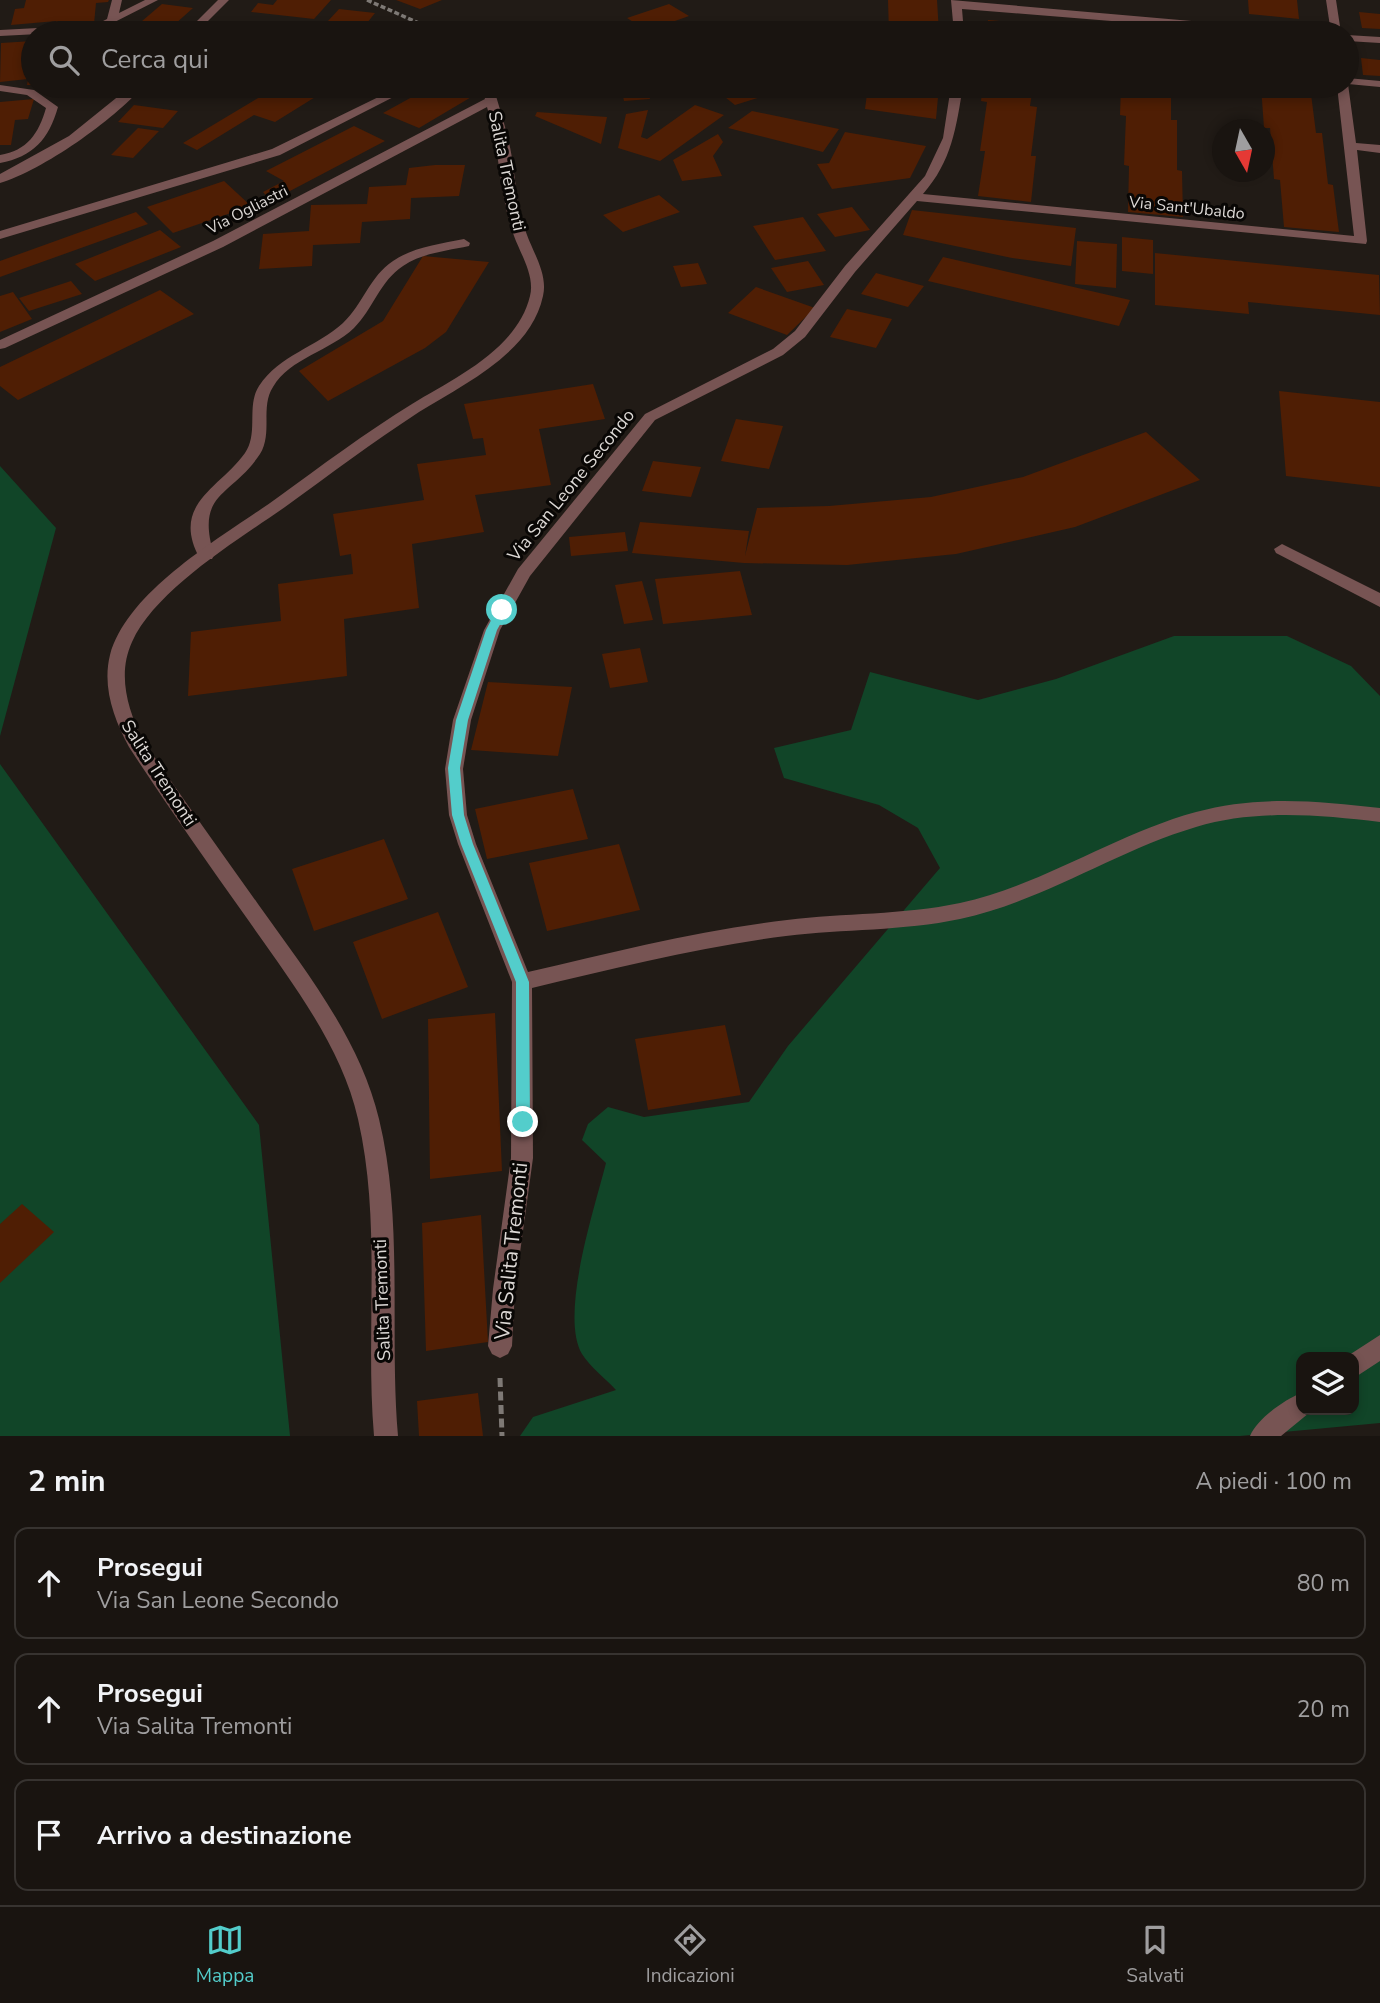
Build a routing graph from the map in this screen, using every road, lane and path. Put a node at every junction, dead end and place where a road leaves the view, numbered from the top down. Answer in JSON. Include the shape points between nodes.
{"nodes":[{"id":1,"x":117,"y":0,"type":"edge"},
{"id":2,"x":153,"y":0,"type":"edge"},
{"id":3,"x":224,"y":0,"type":"edge"},
{"id":4,"x":367,"y":0,"type":"edge"},
{"id":5,"x":1331,"y":0,"type":"edge"},
{"id":6,"x":956,"y":2,"type":"edge"},
{"id":7,"x":112,"y":21,"type":"joint"},
{"id":8,"x":202,"y":21,"type":"edge"},
{"id":9,"x":414,"y":21,"type":"edge"},
{"id":10,"x":958,"y":21,"type":"edge"},
{"id":11,"x":1164,"y":21,"type":"edge"},
{"id":12,"x":1334,"y":21,"type":"edge"},
{"id":13,"x":21,"y":32,"type":"edge"},
{"id":14,"x":0,"y":33,"type":"edge"},
{"id":15,"x":1359,"y":39,"type":"edge"},
{"id":16,"x":1380,"y":40,"type":"edge"},
{"id":17,"x":1359,"y":82,"type":"edge"},
{"id":18,"x":1380,"y":84,"type":"edge"},
{"id":19,"x":0,"y":88,"type":"edge"},
{"id":20,"x":21,"y":91,"type":"edge"},
{"id":21,"x":40,"y":98,"type":"edge"},
{"id":22,"x":123,"y":98,"type":"edge"},
{"id":23,"x":385,"y":98,"type":"edge"},
{"id":24,"x":480,"y":98,"type":"edge"},
{"id":25,"x":490,"y":98,"type":"edge"},
{"id":26,"x":955,"y":98,"type":"edge"},
{"id":27,"x":1345,"y":98,"type":"edge"},
{"id":28,"x":47,"y":128,"type":"junction"},
{"id":29,"x":84,"y":133,"type":"junction"},
{"id":30,"x":1351,"y":146,"type":"junction"},
{"id":31,"x":1380,"y":149,"type":"edge"},
{"id":32,"x":0,"y":159,"type":"edge"},
{"id":33,"x":0,"y":179,"type":"edge"},
{"id":34,"x":913,"y":197,"type":"junction"},
{"id":35,"x":0,"y":235,"type":"edge"},
{"id":36,"x":464,"y":243,"type":"dead end"},
{"id":37,"x":0,"y":345,"type":"edge"},
{"id":38,"x":1282,"y":549,"type":"dead end"},
{"id":39,"x":206,"y":555,"type":"junction"},
{"id":40,"x":1380,"y":601,"type":"edge"},
{"id":41,"x":1380,"y":815,"type":"edge"},
{"id":42,"x":522,"y":982,"type":"junction"},
{"id":43,"x":500,"y":1346,"type":"joint"},
{"id":44,"x":1380,"y":1347,"type":"edge"},
{"id":45,"x":1359,"y":1362,"type":"edge"},
{"id":46,"x":1296,"y":1409,"type":"edge"},
{"id":47,"x":386,"y":1436,"type":"edge"},
{"id":48,"x":502,"y":1436,"type":"edge"},
{"id":49,"x":1262,"y":1436,"type":"edge"}],
"edges":[{"from":1,"to":7,"type":"street"},
{"from":2,"to":7,"type":"street"},
{"from":3,"to":8,"type":"street"},
{"from":4,"to":9,"type":"path"},
{"from":5,"to":12,"type":"street"},
{"from":6,"to":10,"type":"street"},
{"from":6,"to":11,"type":"street"},
{"from":13,"to":14,"type":"street"},
{"from":15,"to":16,"type":"street"},
{"from":17,"to":18,"type":"street"},
{"from":19,"to":20,"type":"street"},
{"from":21,"to":28,"type":"street","via":[[52,107]]},
{"from":22,"to":29,"type":"street"},
{"from":23,"to":35,"type":"street","via":[[266,156]]},
{"from":24,"to":37,"type":"street","name":"Via Ogliastri","via":[[218,244]]},
{"from":25,"to":39,"type":"street","name":"Salita Tremonti","via":[[504,146],[513,214],[537,279],[528,319],[481,367],[375,435]]},
{"from":26,"to":34,"type":"street","name":"Via San Leone Secondo","via":[[942,158]]},
{"from":27,"to":30,"type":"street"},
{"from":28,"to":29,"type":"street"},
{"from":28,"to":32,"type":"street","via":[[35,144]]},
{"from":29,"to":33,"type":"street"},
{"from":30,"to":31,"type":"street"},
{"from":30,"to":34,"type":"street","name":"Via Sant'Ubaldo","via":[[1361,241]]},
{"from":34,"to":42,"type":"street","name":"Via San Leone Secondo","via":[[789,344],[650,417],[524,573],[492,630],[462,720],[455,793],[467,844]]},
{"from":36,"to":39,"type":"street","via":[[397,263],[350,324],[280,371],[264,388],[256,447],[243,467],[212,493],[198,515]]},
{"from":38,"to":40,"type":"street"},
{"from":39,"to":47,"type":"street","name":"Salita Tremonti","via":[[144,613],[125,640],[117,665],[116,691],[135,742],[307,987],[340,1042],[367,1113],[379,1194]]},
{"from":41,"to":42,"type":"street","via":[[1329,809],[1226,812],[1173,828],[981,906],[728,937]]},
{"from":42,"to":43,"type":"street","name":"Via Salita Tremonti","via":[[522,1158]]},
{"from":43,"to":48,"type":"path","name":"Via Salita Tremonti"},
{"from":44,"to":45,"type":"street"},
{"from":46,"to":49,"type":"street"}]}
